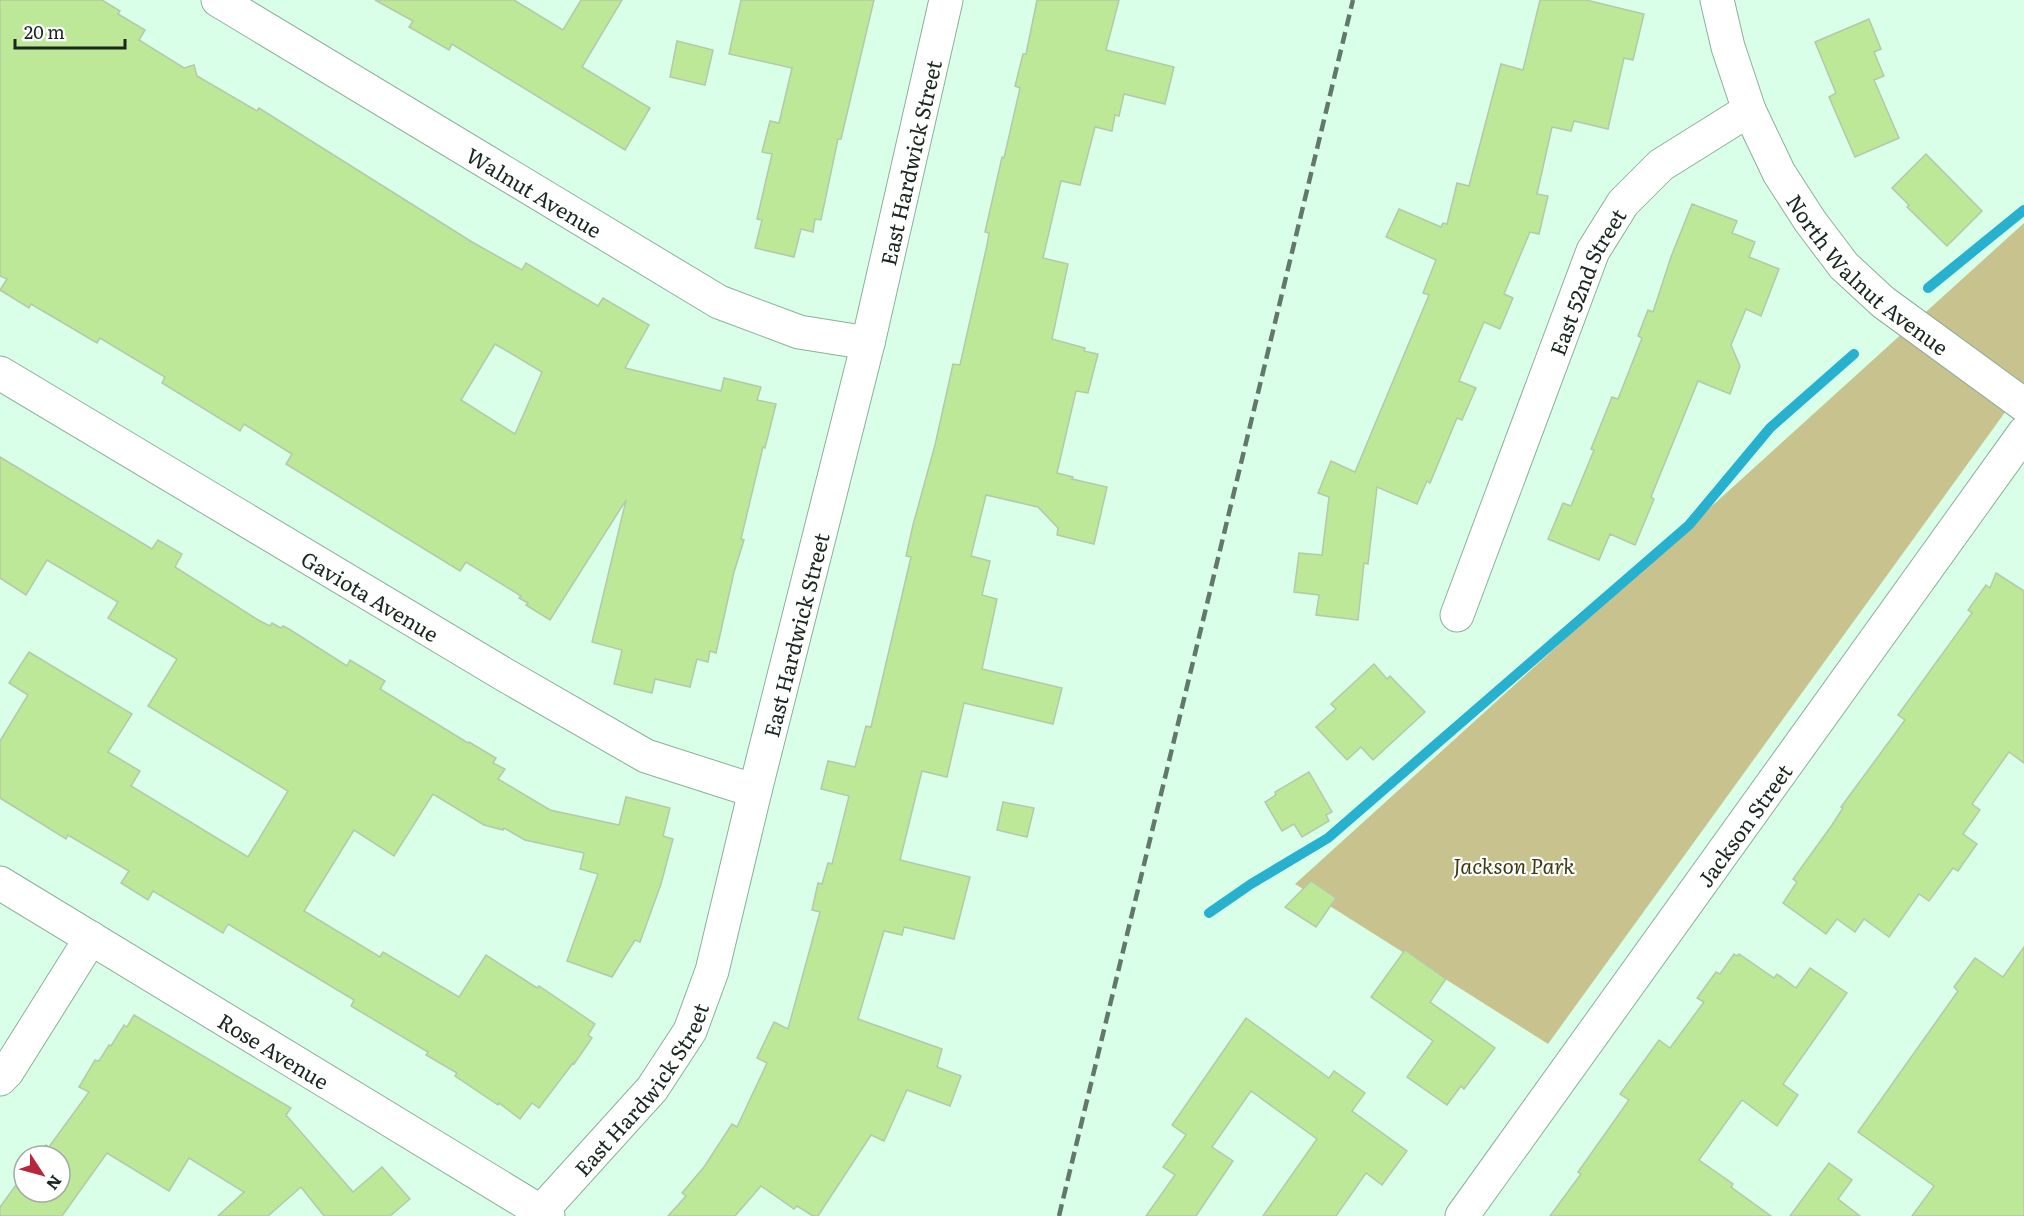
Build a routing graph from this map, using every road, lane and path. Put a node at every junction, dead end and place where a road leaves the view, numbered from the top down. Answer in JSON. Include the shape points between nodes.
{"nodes":[{"id":1,"x":218,"y":0,"type":"edge"},
{"id":2,"x":946,"y":0,"type":"edge"},
{"id":3,"x":1717,"y":0,"type":"edge"},
{"id":4,"x":1749,"y":110,"type":"junction"},
{"id":5,"x":868,"y":343,"type":"junction"},
{"id":6,"x":0,"y":373,"type":"edge"},
{"id":7,"x":2024,"y":405,"type":"edge"},
{"id":8,"x":2024,"y":433,"type":"edge"},
{"id":9,"x":1457,"y":615,"type":"dead end"},
{"id":10,"x":755,"y":791,"type":"junction"},
{"id":11,"x":0,"y":883,"type":"edge"},
{"id":12,"x":91,"y":938,"type":"junction"},
{"id":13,"x":0,"y":1079,"type":"edge"},
{"id":14,"x":542,"y":1215,"type":"edge"},
{"id":15,"x":1462,"y":1216,"type":"edge"}],
"edges":[{"from":1,"to":5,"type":"street","name":"Walnut Avenue","via":[[719,302],[799,332]]},
{"from":2,"to":5,"type":"street","name":"East Hardwick Street"},
{"from":3,"to":4,"type":"street"},
{"from":4,"to":7,"type":"street","name":"North Walnut Avenue","via":[[1779,173],[1844,266],[1883,302]]},
{"from":4,"to":9,"type":"street","name":"East 52nd Street","via":[[1661,165],[1623,203],[1593,251]]},
{"from":5,"to":10,"type":"street","name":"East Hardwick Street"},
{"from":6,"to":10,"type":"street","name":"Gaviota Avenue","via":[[646,756]]},
{"from":8,"to":15,"type":"street","name":"Jackson Street"},
{"from":10,"to":14,"type":"street","name":"East Hardwick Street","via":[[712,971],[690,1030],[652,1089]]},
{"from":11,"to":12,"type":"street","name":"Rose Avenue"},
{"from":12,"to":13,"type":"street"},
{"from":12,"to":14,"type":"street","name":"Rose Avenue"}]}
